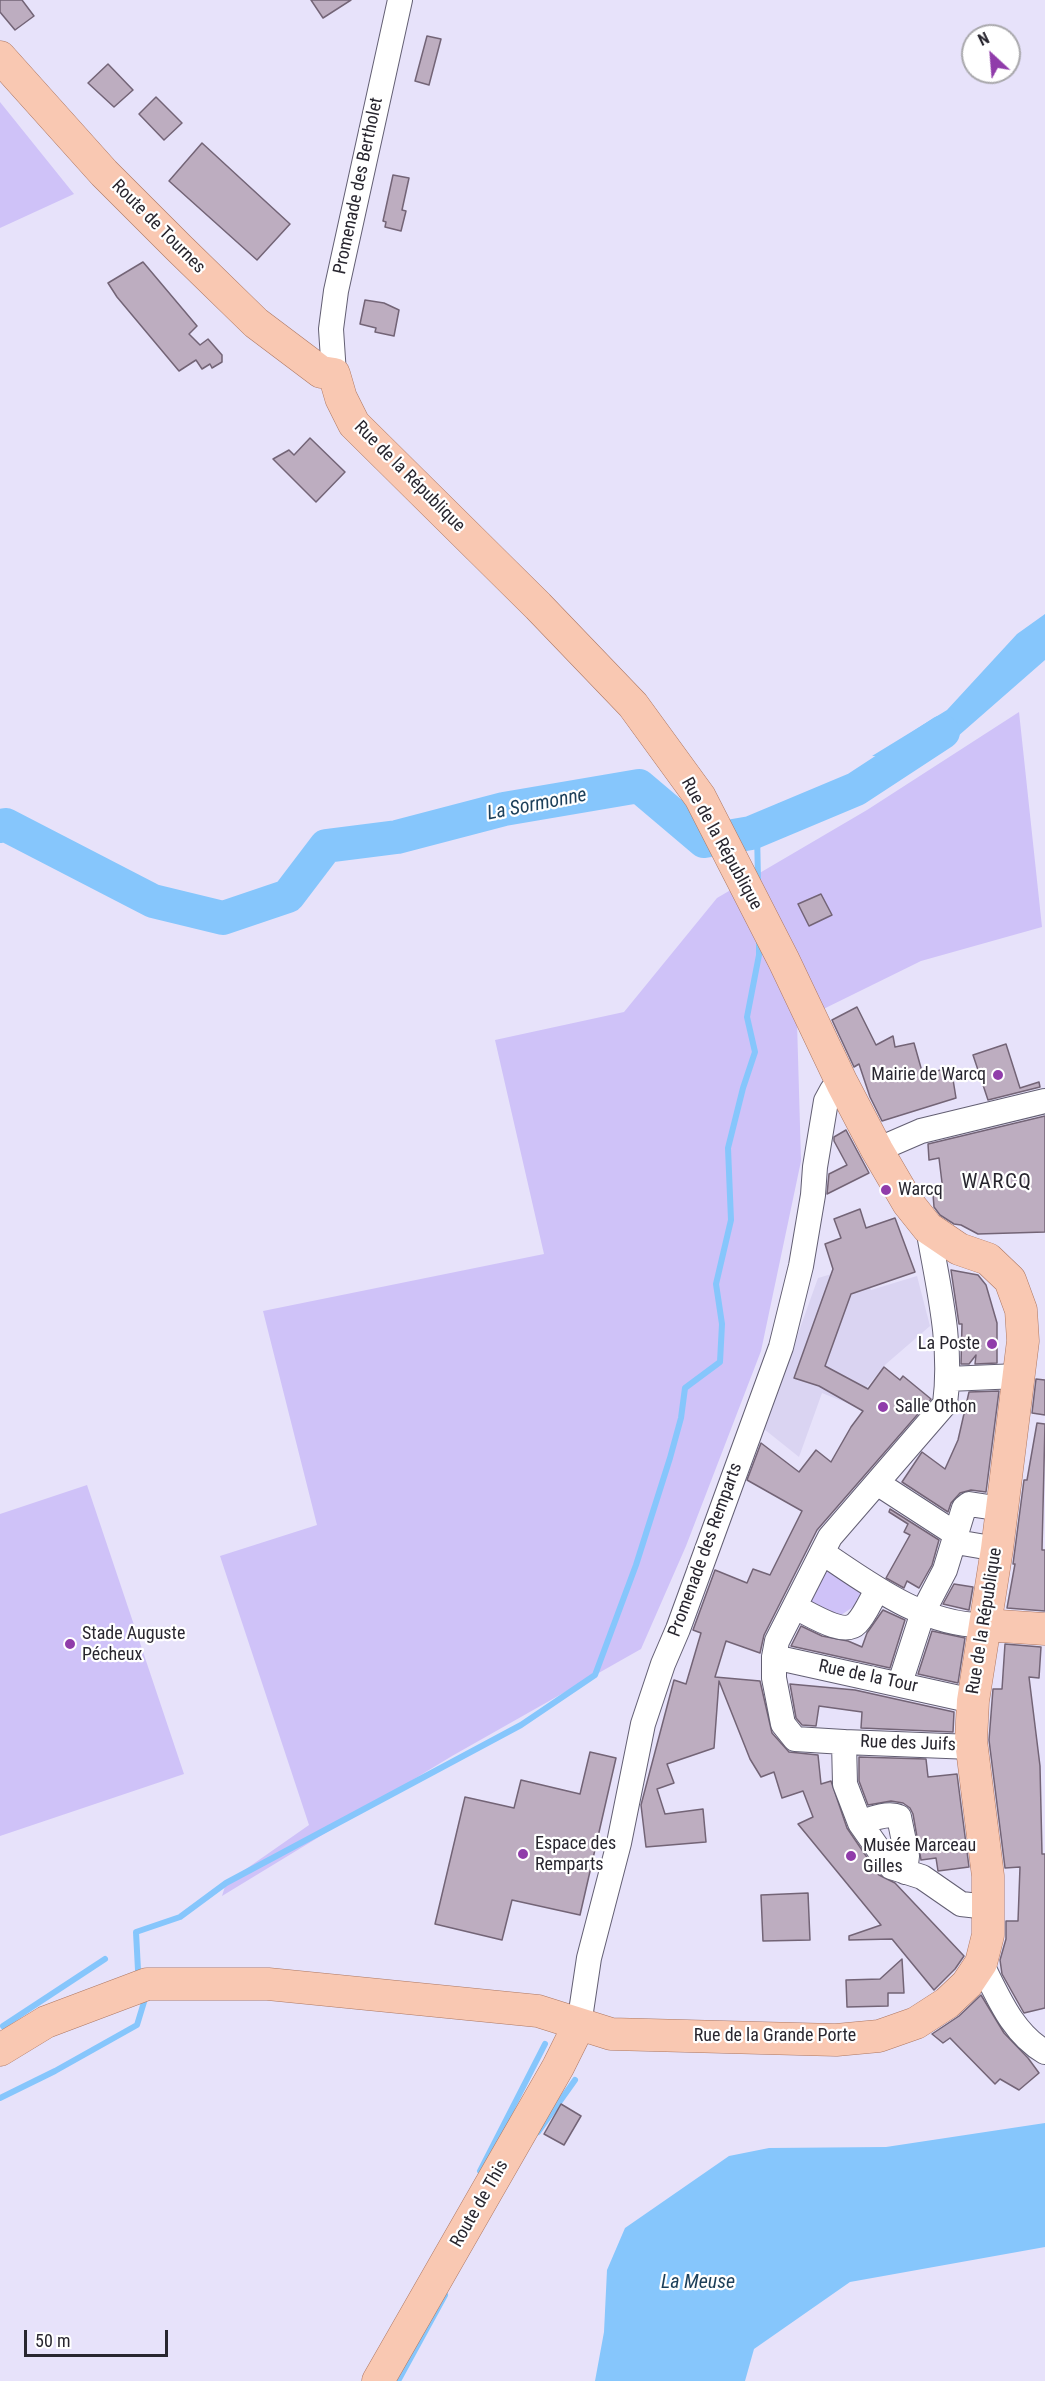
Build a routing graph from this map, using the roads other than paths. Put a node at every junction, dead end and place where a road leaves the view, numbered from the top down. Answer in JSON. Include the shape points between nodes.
{"nodes":[{"id":1,"x":398,"y":2,"type":"edge"},
{"id":2,"x":0,"y":57,"type":"edge"},
{"id":3,"x":334,"y":374,"type":"junction"},
{"id":4,"x":842,"y":1083,"type":"junction"},
{"id":5,"x":1045,"y":1101,"type":"edge"},
{"id":6,"x":877,"y":1150,"type":"junction"},
{"id":7,"x":928,"y":1228,"type":"junction"},
{"id":8,"x":1018,"y":1376,"type":"junction"},
{"id":9,"x":948,"y":1379,"type":"junction"},
{"id":10,"x":877,"y":1483,"type":"junction"},
{"id":11,"x":1002,"y":1509,"type":"junction"},
{"id":12,"x":957,"y":1537,"type":"junction"},
{"id":13,"x":997,"y":1549,"type":"junction"},
{"id":14,"x":823,"y":1553,"type":"junction"},
{"id":15,"x":877,"y":1590,"type":"junction"},
{"id":16,"x":795,"y":1607,"type":"junction"},
{"id":17,"x":923,"y":1612,"type":"junction"},
{"id":18,"x":985,"y":1625,"type":"junction"},
{"id":19,"x":1045,"y":1629,"type":"edge"},
{"id":20,"x":775,"y":1652,"type":"junction"},
{"id":21,"x":900,"y":1683,"type":"junction"},
{"id":22,"x":973,"y":1701,"type":"junction"},
{"id":23,"x":844,"y":1742,"type":"junction"},
{"id":24,"x":972,"y":1747,"type":"junction"},
{"id":25,"x":860,"y":1823,"type":"junction"},
{"id":26,"x":905,"y":1872,"type":"junction"},
{"id":27,"x":988,"y":1907,"type":"junction"},
{"id":28,"x":981,"y":1963,"type":"junction"},
{"id":29,"x":579,"y":2025,"type":"junction"},
{"id":30,"x":0,"y":2050,"type":"edge"},
{"id":31,"x":1045,"y":2052,"type":"edge"},
{"id":32,"x":378,"y":2381,"type":"edge"}],
"edges":[{"from":1,"to":3,"type":"street","name":"Promenade des Bertholet","via":[[336,291],[331,329]]},
{"from":2,"to":3,"type":"main road","name":"Route de Tournes","via":[[104,172],[256,323],[321,372]]},
{"from":3,"to":4,"type":"main road","name":"Rue de la République","via":[[354,424],[633,705],[700,797]]},
{"from":4,"to":6,"type":"main road","name":"Rue de la République"},
{"from":4,"to":29,"type":"street","name":"Promenade des Remparts","via":[[832,1089],[826,1101],[802,1256],[781,1347],[643,1724],[619,1843],[589,1958]]},
{"from":5,"to":6,"type":"street","via":[[921,1131]]},
{"from":6,"to":7,"type":"main road","name":"Rue de la République","via":[[908,1203]]},
{"from":7,"to":8,"type":"main road","name":"Rue de la République","via":[[959,1249],[988,1259],[1010,1280],[1021,1310],[1023,1341]]},
{"from":7,"to":9,"type":"street","via":[[947,1334]]},
{"from":8,"to":9,"type":"street"},
{"from":8,"to":11,"type":"main road","name":"Rue de la République"},
{"from":9,"to":10,"type":"street","via":[[945,1404]]},
{"from":10,"to":12,"type":"street"},
{"from":10,"to":14,"type":"street","via":[[830,1537]]},
{"from":11,"to":12,"type":"street","via":[[969,1504],[964,1508]]},
{"from":11,"to":13,"type":"main road","name":"Rue de la République"},
{"from":12,"to":13,"type":"street","via":[[962,1543]]},
{"from":12,"to":17,"type":"street"},
{"from":13,"to":18,"type":"main road","name":"Rue de la République"},
{"from":14,"to":15,"type":"street"},
{"from":14,"to":16,"type":"street"},
{"from":15,"to":16,"type":"street","via":[[858,1623],[850,1628],[840,1628]]},
{"from":15,"to":17,"type":"street"},
{"from":16,"to":20,"type":"street"},
{"from":17,"to":18,"type":"street","via":[[967,1625]]},
{"from":17,"to":21,"type":"street"},
{"from":18,"to":19,"type":"main road"},
{"from":18,"to":22,"type":"main road","name":"Rue de la République"},
{"from":20,"to":21,"type":"street","name":"Rue de la Tour"},
{"from":20,"to":23,"type":"street","name":"Rue des Juifs","via":[[774,1677],[783,1724],[795,1738]]},
{"from":21,"to":22,"type":"street","name":"Rue de la Tour"},
{"from":22,"to":24,"type":"main road","name":"Rue de la République"},
{"from":23,"to":24,"type":"street","name":"Rue des Juifs"},
{"from":23,"to":25,"type":"street","via":[[845,1784]]},
{"from":24,"to":27,"type":"main road","name":"Rue de la République"},
{"from":25,"to":26,"type":"street","via":[[891,1867]]},
{"from":25,"to":26,"type":"street","via":[[872,1818],[899,1817],[908,1856]]},
{"from":26,"to":27,"type":"street","via":[[922,1877],[961,1904]]},
{"from":27,"to":28,"type":"main road","name":"Rue de la République","via":[[988,1935]]},
{"from":28,"to":29,"type":"main road","name":"Rue de la Grande Porte","via":[[947,2003],[916,2023],[879,2036],[836,2040],[611,2034]]},
{"from":28,"to":31,"type":"street","via":[[1012,2023],[1032,2045]]},
{"from":29,"to":30,"type":"main road","name":"Rue de la Grande Porte","via":[[538,2011],[268,1984],[147,1984],[46,2022]]},
{"from":29,"to":32,"type":"main road","name":"Route de This"}]}
